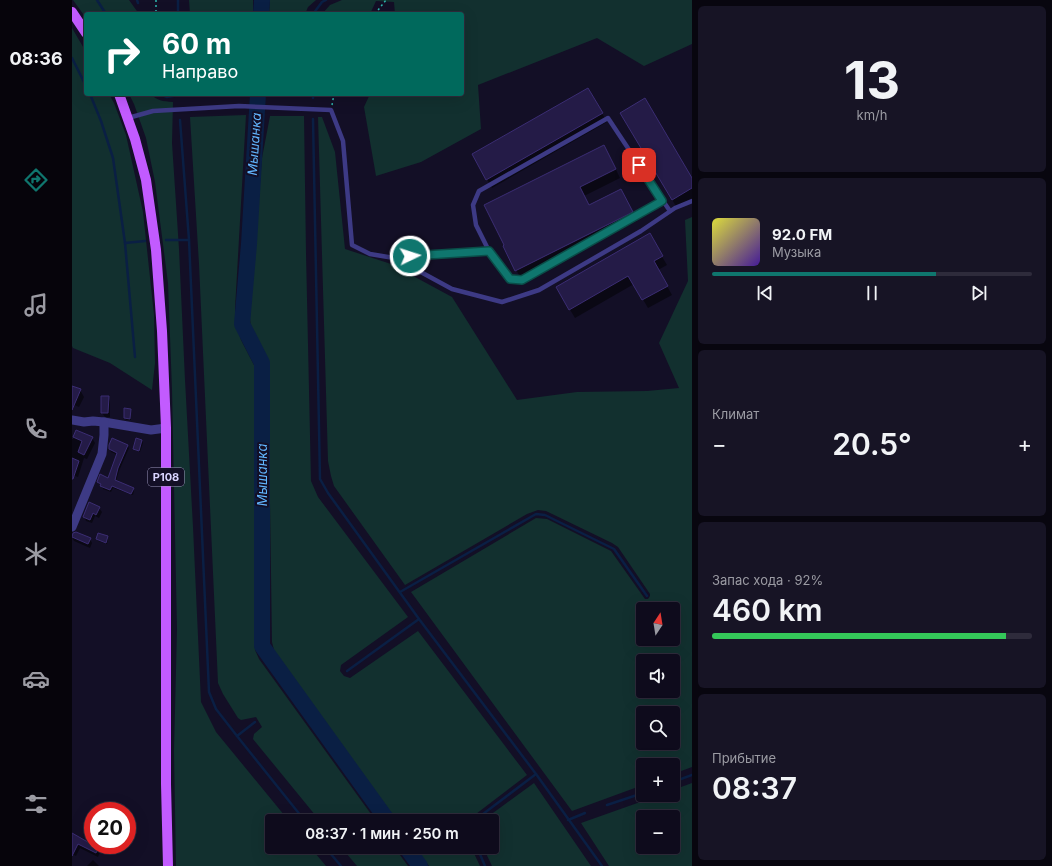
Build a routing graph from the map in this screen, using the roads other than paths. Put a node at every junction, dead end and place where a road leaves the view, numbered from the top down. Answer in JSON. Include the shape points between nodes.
{"nodes":[{"id":1,"x":72,"y":12,"type":"edge"},
{"id":2,"x":84,"y":30,"type":"edge"},
{"id":3,"x":120,"y":96,"type":"edge"},
{"id":4,"x":127,"y":118,"type":"junction"},
{"id":5,"x":662,"y":201,"type":"junction"},
{"id":6,"x":692,"y":201,"type":"edge"},
{"id":7,"x":670,"y":211,"type":"junction"},
{"id":8,"x":489,"y":251,"type":"junction"},
{"id":9,"x":394,"y":258,"type":"junction"},
{"id":10,"x":72,"y":420,"type":"edge"},
{"id":11,"x":104,"y":422,"type":"junction"},
{"id":12,"x":166,"y":428,"type":"junction"},
{"id":13,"x":72,"y":527,"type":"edge"},
{"id":14,"x":168,"y":866,"type":"edge"}],
"edges":[{"from":1,"to":2,"type":"main road"},
{"from":3,"to":4,"type":"main road","number":"Р108"},
{"from":4,"to":9,"type":"lane","via":[[153,111],[239,106],[331,110],[343,140],[352,245],[370,254]]},
{"from":4,"to":12,"type":"main road","number":"Р108","via":[[146,180],[156,250]]},
{"from":5,"to":7,"type":"lane"},
{"from":5,"to":8,"type":"lane","via":[[522,280],[510,279]]},
{"from":5,"to":8,"type":"lane","via":[[608,118],[479,191],[473,205],[476,225]]},
{"from":6,"to":7,"type":"lane"},
{"from":7,"to":9,"type":"lane","via":[[641,231],[539,290],[502,302],[452,289]]},
{"from":8,"to":9,"type":"lane"},
{"from":10,"to":11,"type":"street"},
{"from":11,"to":12,"type":"street","via":[[151,430]]},
{"from":11,"to":13,"type":"street","via":[[102,454]]},
{"from":12,"to":14,"type":"main road","number":"Р108"}]}
